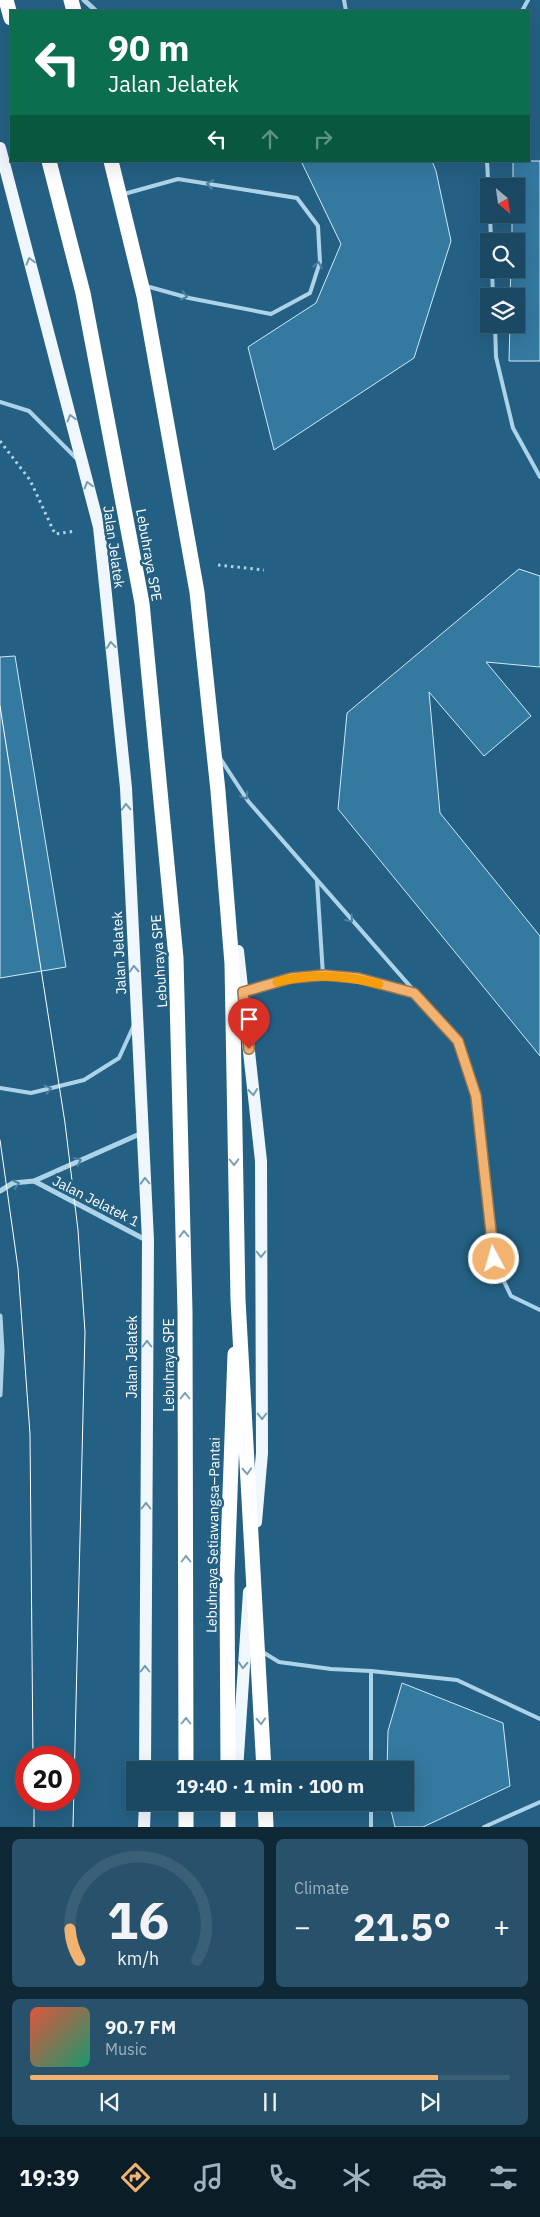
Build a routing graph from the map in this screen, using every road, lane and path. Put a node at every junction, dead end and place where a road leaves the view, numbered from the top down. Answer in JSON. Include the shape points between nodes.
{"nodes":[{"id":1,"x":6,"y":0,"type":"edge"},
{"id":2,"x":84,"y":0,"type":"edge"},
{"id":3,"x":95,"y":10,"type":"edge"},
{"id":4,"x":10,"y":14,"type":"edge"},
{"id":5,"x":0,"y":148,"type":"edge"},
{"id":6,"x":49,"y":162,"type":"edge"},
{"id":7,"x":113,"y":162,"type":"edge"},
{"id":8,"x":113,"y":162,"type":"edge"},
{"id":9,"x":487,"y":162,"type":"edge"},
{"id":10,"x":488,"y":178,"type":"edge"},
{"id":11,"x":122,"y":194,"type":"junction"},
{"id":12,"x":137,"y":283,"type":"junction"},
{"id":13,"x":495,"y":333,"type":"edge"},
{"id":14,"x":0,"y":402,"type":"edge"},
{"id":15,"x":0,"y":441,"type":"edge"},
{"id":16,"x":83,"y":465,"type":"junction"},
{"id":17,"x":540,"y":478,"type":"edge"},
{"id":18,"x":55,"y":534,"type":"dead end"},
{"id":19,"x":187,"y":562,"type":"junction"},
{"id":20,"x":264,"y":570,"type":"dead end"},
{"id":21,"x":218,"y":755,"type":"junction"},
{"id":22,"x":317,"y":881,"type":"junction"},
{"id":23,"x":324,"y":975,"type":"junction"},
{"id":24,"x":243,"y":992,"type":"junction"},
{"id":25,"x":414,"y":993,"type":"junction"},
{"id":26,"x":137,"y":1018,"type":"junction"},
{"id":27,"x":0,"y":1088,"type":"edge"},
{"id":28,"x":144,"y":1133,"type":"junction"},
{"id":29,"x":34,"y":1181,"type":"junction"},
{"id":30,"x":0,"y":1191,"type":"edge"},
{"id":31,"x":148,"y":1240,"type":"junction"},
{"id":32,"x":238,"y":1300,"type":"junction"},
{"id":33,"x":540,"y":1310,"type":"edge"},
{"id":34,"x":0,"y":1316,"type":"edge"},
{"id":35,"x":0,"y":1395,"type":"edge"},
{"id":36,"x":244,"y":1641,"type":"junction"},
{"id":37,"x":370,"y":1671,"type":"junction"},
{"id":38,"x":540,"y":1719,"type":"edge"},
{"id":39,"x":145,"y":1761,"type":"edge"},
{"id":40,"x":186,"y":1761,"type":"edge"},
{"id":41,"x":228,"y":1761,"type":"edge"},
{"id":42,"x":237,"y":1761,"type":"edge"},
{"id":43,"x":264,"y":1761,"type":"edge"},
{"id":44,"x":371,"y":1761,"type":"edge"},
{"id":45,"x":540,"y":1802,"type":"edge"},
{"id":46,"x":145,"y":1811,"type":"edge"},
{"id":47,"x":186,"y":1811,"type":"edge"},
{"id":48,"x":228,"y":1811,"type":"edge"},
{"id":49,"x":234,"y":1811,"type":"edge"},
{"id":50,"x":265,"y":1811,"type":"edge"},
{"id":51,"x":371,"y":1811,"type":"edge"},
{"id":52,"x":144,"y":1827,"type":"edge"},
{"id":53,"x":186,"y":1827,"type":"edge"},
{"id":54,"x":228,"y":1827,"type":"edge"},
{"id":55,"x":233,"y":1827,"type":"edge"},
{"id":56,"x":266,"y":1827,"type":"edge"},
{"id":57,"x":371,"y":1827,"type":"edge"},
{"id":58,"x":484,"y":1827,"type":"edge"}],
"edges":[{"from":1,"to":4,"type":"highway"},
{"from":2,"to":3,"type":"street"},
{"from":16,"to":5,"type":"main road","name":"Jalan Jelatek","one_way":true},
{"from":40,"to":6,"type":"highway","name":"Lebuhraya SPE","one_way":true,"bridge":true,"via":[[185,1311],[176,958],[142,603],[83,293]]},
{"from":7,"to":11,"type":"main road"},
{"from":8,"to":32,"type":"highway","one_way":true,"bridge":true,"via":[[144,296],[198,602],[232,964]]},
{"from":9,"to":10,"type":"lane"},
{"from":11,"to":12,"type":"main road"},
{"from":12,"to":11,"type":"lane","one_way":true,"via":[[189,298],[271,314],[310,293],[320,262],[318,226],[297,198],[279,195],[178,179]]},
{"from":12,"to":19,"type":"main road"},
{"from":13,"to":17,"type":"lane","via":[[496,357],[513,428]]},
{"from":14,"to":16,"type":"lane","via":[[29,411]]},
{"from":15,"to":18,"type":"path","via":[[30,480]]},
{"from":26,"to":16,"type":"main road","name":"Jalan Jelatek","one_way":true,"via":[[126,788],[119,716],[99,527]]},
{"from":19,"to":20,"type":"path"},
{"from":19,"to":21,"type":"main road","via":[[193,624]]},
{"from":21,"to":22,"type":"lane","one_way":true,"via":[[248,801]]},
{"from":21,"to":24,"type":"main road"},
{"from":22,"to":23,"type":"lane"},
{"from":22,"to":25,"type":"lane","one_way":true},
{"from":23,"to":24,"type":"lane","via":[[291,978]]},
{"from":23,"to":25,"type":"lane","via":[[358,978]]},
{"from":24,"to":36,"type":"main road","one_way":true,"via":[[261,1162],[262,1453]]},
{"from":25,"to":33,"type":"lane","via":[[458,1041],[476,1096],[494,1259],[511,1296]]},
{"from":27,"to":26,"type":"lane","one_way":true,"via":[[31,1093],[84,1080],[119,1058]]},
{"from":26,"to":28,"type":"main road","name":"Jalan Jelatek"},
{"from":29,"to":28,"type":"street","name":"Jalan Jelatek 1","one_way":true},
{"from":31,"to":28,"type":"main road","name":"Jalan Jelatek","one_way":true},
{"from":30,"to":29,"type":"street","name":"Jalan Jelatek 1","one_way":true,"via":[[13,1183]]},
{"from":29,"to":31,"type":"street","name":"Jalan Jelatek 1"},
{"from":39,"to":31,"type":"main road","name":"Jalan Jelatek","one_way":true},
{"from":32,"to":41,"type":"highway","name":"Lebuhraya Setiawangsa–Pantai","bridge":true,"via":[[227,1576]]},
{"from":32,"to":43,"type":"highway","one_way":true,"bridge":true},
{"from":34,"to":35,"type":"street"},
{"from":36,"to":37,"type":"lane","via":[[279,1662]]},
{"from":36,"to":42,"type":"main road","one_way":true},
{"from":37,"to":38,"type":"lane","via":[[457,1680]]},
{"from":37,"to":44,"type":"lane"},
{"from":45,"to":58,"type":"lane"},
{"from":46,"to":52,"type":"main road"},
{"from":47,"to":53,"type":"highway"},
{"from":48,"to":54,"type":"highway"},
{"from":49,"to":55,"type":"main road"},
{"from":50,"to":56,"type":"highway"},
{"from":51,"to":57,"type":"lane"}]}
